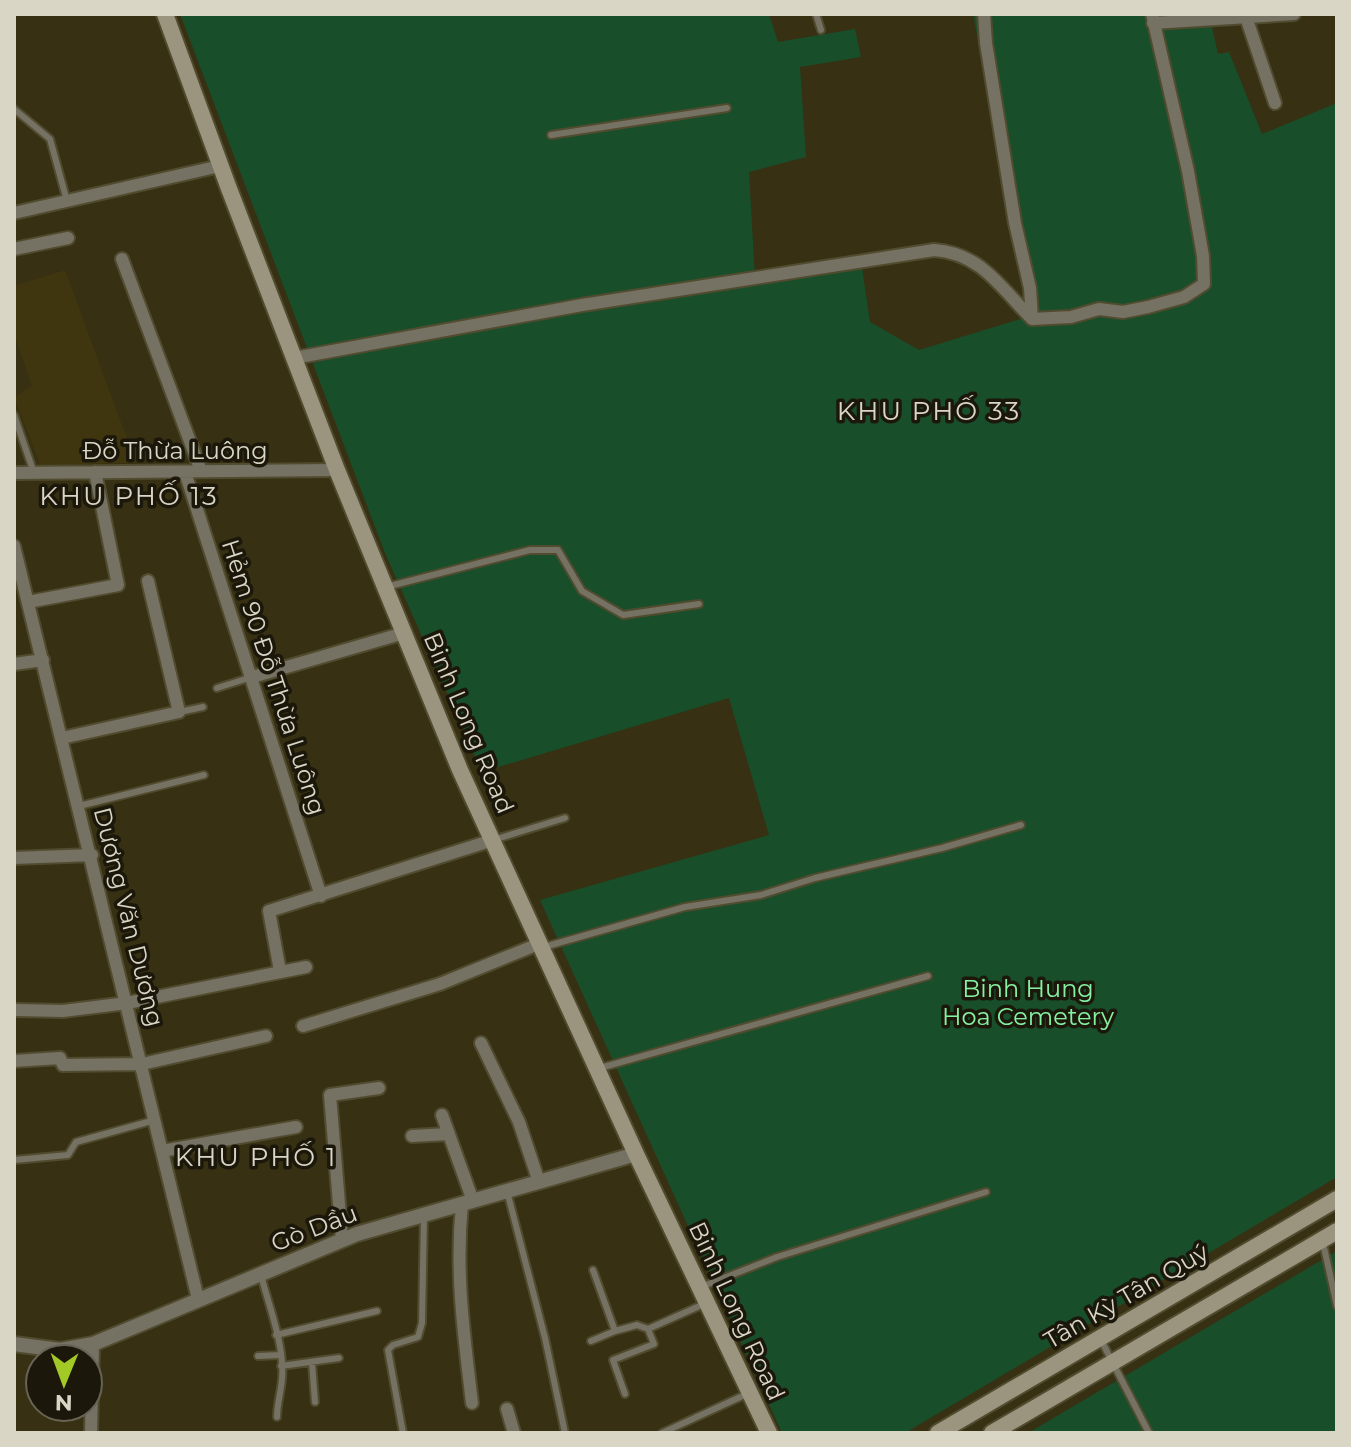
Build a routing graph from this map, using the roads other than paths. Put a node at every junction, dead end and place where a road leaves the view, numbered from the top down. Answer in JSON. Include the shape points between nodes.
{"nodes":[{"id":1,"x":165,"y":14,"type":"edge"},
{"id":2,"x":816,"y":14,"type":"edge"},
{"id":3,"x":984,"y":14,"type":"edge"},
{"id":4,"x":1294,"y":14,"type":"edge"},
{"id":5,"x":1246,"y":17,"type":"junction"},
{"id":6,"x":1153,"y":18,"type":"edge"},
{"id":7,"x":821,"y":30,"type":"dead end"},
{"id":8,"x":1275,"y":103,"type":"dead end"},
{"id":9,"x":727,"y":108,"type":"dead end"},
{"id":10,"x":14,"y":109,"type":"edge"},
{"id":11,"x":551,"y":135,"type":"dead end"},
{"id":12,"x":220,"y":166,"type":"junction"},
{"id":13,"x":67,"y":201,"type":"junction"},
{"id":14,"x":14,"y":213,"type":"edge"},
{"id":15,"x":68,"y":238,"type":"dead end"},
{"id":16,"x":14,"y":249,"type":"edge"},
{"id":17,"x":122,"y":259,"type":"dead end"},
{"id":18,"x":1032,"y":319,"type":"junction"},
{"id":19,"x":294,"y":358,"type":"junction"},
{"id":20,"x":14,"y":415,"type":"edge"},
{"id":21,"x":337,"y":470,"type":"junction"},
{"id":22,"x":201,"y":471,"type":"junction"},
{"id":23,"x":95,"y":472,"type":"junction"},
{"id":24,"x":185,"y":472,"type":"junction"},
{"id":25,"x":14,"y":473,"type":"edge"},
{"id":26,"x":34,"y":473,"type":"junction"},
{"id":27,"x":14,"y":546,"type":"edge"},
{"id":28,"x":148,"y":581,"type":"dead end"},
{"id":29,"x":385,"y":588,"type":"junction"},
{"id":30,"x":23,"y":598,"type":"edge"},
{"id":31,"x":699,"y":604,"type":"dead end"},
{"id":32,"x":404,"y":633,"type":"junction"},
{"id":33,"x":43,"y":660,"type":"junction"},
{"id":34,"x":14,"y":664,"type":"edge"},
{"id":35,"x":252,"y":677,"type":"junction"},
{"id":36,"x":217,"y":688,"type":"dead end"},
{"id":37,"x":203,"y":707,"type":"dead end"},
{"id":38,"x":179,"y":712,"type":"junction"},
{"id":39,"x":62,"y":738,"type":"junction"},
{"id":40,"x":204,"y":775,"type":"dead end"},
{"id":41,"x":79,"y":806,"type":"junction"},
{"id":42,"x":565,"y":818,"type":"dead end"},
{"id":43,"x":1021,"y":825,"type":"dead end"},
{"id":44,"x":493,"y":840,"type":"junction"},
{"id":45,"x":92,"y":855,"type":"junction"},
{"id":46,"x":14,"y":858,"type":"edge"},
{"id":47,"x":321,"y":896,"type":"junction"},
{"id":48,"x":541,"y":946,"type":"junction"},
{"id":49,"x":306,"y":967,"type":"dead end"},
{"id":50,"x":280,"y":971,"type":"junction"},
{"id":51,"x":928,"y":976,"type":"dead end"},
{"id":52,"x":127,"y":1003,"type":"junction"},
{"id":53,"x":16,"y":1010,"type":"dead end"},
{"id":54,"x":303,"y":1026,"type":"dead end"},
{"id":55,"x":266,"y":1036,"type":"dead end"},
{"id":56,"x":481,"y":1043,"type":"dead end"},
{"id":57,"x":14,"y":1061,"type":"edge"},
{"id":58,"x":142,"y":1064,"type":"junction"},
{"id":59,"x":597,"y":1069,"type":"junction"},
{"id":60,"x":379,"y":1088,"type":"dead end"},
{"id":61,"x":442,"y":1115,"type":"dead end"},
{"id":62,"x":155,"y":1120,"type":"junction"},
{"id":63,"x":296,"y":1127,"type":"dead end"},
{"id":64,"x":449,"y":1134,"type":"junction"},
{"id":65,"x":412,"y":1136,"type":"dead end"},
{"id":66,"x":162,"y":1151,"type":"junction"},
{"id":67,"x":636,"y":1154,"type":"junction"},
{"id":68,"x":14,"y":1160,"type":"edge"},
{"id":69,"x":539,"y":1182,"type":"junction"},
{"id":70,"x":507,"y":1191,"type":"junction"},
{"id":71,"x":986,"y":1192,"type":"dead end"},
{"id":72,"x":1337,"y":1199,"type":"edge"},
{"id":73,"x":468,"y":1202,"type":"junction"},
{"id":74,"x":424,"y":1215,"type":"junction"},
{"id":75,"x":1330,"y":1235,"type":"edge"},
{"id":76,"x":342,"y":1240,"type":"junction"},
{"id":77,"x":593,"y":1270,"type":"dead end"},
{"id":78,"x":261,"y":1273,"type":"junction"},
{"id":79,"x":703,"y":1295,"type":"junction"},
{"id":80,"x":198,"y":1299,"type":"junction"},
{"id":81,"x":1337,"y":1306,"type":"edge"},
{"id":82,"x":377,"y":1311,"type":"dead end"},
{"id":83,"x":648,"y":1329,"type":"junction"},
{"id":84,"x":615,"y":1331,"type":"junction"},
{"id":85,"x":276,"y":1335,"type":"junction"},
{"id":86,"x":1100,"y":1338,"type":"junction"},
{"id":87,"x":591,"y":1341,"type":"dead end"},
{"id":88,"x":95,"y":1343,"type":"edge"},
{"id":89,"x":280,"y":1355,"type":"junction"},
{"id":90,"x":258,"y":1356,"type":"dead end"},
{"id":91,"x":339,"y":1358,"type":"dead end"},
{"id":92,"x":1114,"y":1361,"type":"junction"},
{"id":93,"x":312,"y":1363,"type":"junction"},
{"id":94,"x":281,"y":1366,"type":"junction"},
{"id":95,"x":749,"y":1393,"type":"junction"},
{"id":96,"x":625,"y":1394,"type":"dead end"},
{"id":97,"x":315,"y":1402,"type":"dead end"},
{"id":98,"x":472,"y":1403,"type":"dead end"},
{"id":99,"x":507,"y":1409,"type":"dead end"},
{"id":100,"x":277,"y":1417,"type":"dead end"},
{"id":101,"x":403,"y":1433,"type":"edge"},
{"id":102,"x":514,"y":1433,"type":"edge"},
{"id":103,"x":565,"y":1433,"type":"edge"},
{"id":104,"x":662,"y":1433,"type":"edge"},
{"id":105,"x":769,"y":1433,"type":"edge"},
{"id":106,"x":938,"y":1433,"type":"edge"},
{"id":107,"x":992,"y":1433,"type":"edge"},
{"id":108,"x":1149,"y":1433,"type":"edge"}],
"edges":[{"from":1,"to":12,"type":"main road","name":"Binh Long Road"},
{"from":2,"to":7,"type":"lane"},
{"from":3,"to":18,"type":"street"},
{"from":4,"to":5,"type":"street"},
{"from":5,"to":6,"type":"street"},
{"from":5,"to":8,"type":"street"},
{"from":6,"to":18,"type":"street","via":[[1188,171],[1204,284],[1184,297],[1148,307]]},
{"from":9,"to":11,"type":"lane"},
{"from":10,"to":13,"type":"lane","via":[[50,139]]},
{"from":12,"to":13,"type":"street"},
{"from":12,"to":19,"type":"main road","name":"Binh Long Road"},
{"from":13,"to":14,"type":"street"},
{"from":15,"to":16,"type":"street"},
{"from":17,"to":22,"type":"street"},
{"from":18,"to":19,"type":"street","via":[[980,264],[934,250],[582,305]]},
{"from":19,"to":21,"type":"main road","name":"Binh Long Road"},
{"from":20,"to":26,"type":"lane"},
{"from":21,"to":22,"type":"street","name":"Đỗ Thừa Luông"},
{"from":21,"to":29,"type":"main road","name":"Binh Long Road"},
{"from":22,"to":24,"type":"street","name":"Đỗ Thừa Luông"},
{"from":23,"to":24,"type":"street","name":"Đỗ Thừa Luông"},
{"from":23,"to":26,"type":"street","name":"Đỗ Thừa Luông"},
{"from":23,"to":30,"type":"street","via":[[118,585]]},
{"from":24,"to":35,"type":"street","name":"Hẻm 90 Đỗ Thừa Luông"},
{"from":25,"to":26,"type":"street","name":"Đỗ Thừa Luông"},
{"from":27,"to":30,"type":"street","name":"Dương Văn Dương"},
{"from":28,"to":38,"type":"street"},
{"from":29,"to":31,"type":"lane","via":[[530,550],[558,550],[582,591],[623,615]]},
{"from":29,"to":32,"type":"main road","name":"Binh Long Road"},
{"from":30,"to":33,"type":"street","name":"Dương Văn Dương"},
{"from":32,"to":35,"type":"street"},
{"from":32,"to":44,"type":"main road","name":"Binh Long Road"},
{"from":33,"to":34,"type":"street"},
{"from":33,"to":39,"type":"street","name":"Dương Văn Dương"},
{"from":35,"to":36,"type":"lane"},
{"from":35,"to":47,"type":"street","name":"Hẻm 90 Đỗ Thừa Luông"},
{"from":37,"to":38,"type":"lane"},
{"from":38,"to":39,"type":"street"},
{"from":39,"to":41,"type":"street","name":"Dương Văn Dương"},
{"from":40,"to":41,"type":"lane"},
{"from":41,"to":45,"type":"street","name":"Dương Văn Dương"},
{"from":42,"to":44,"type":"lane"},
{"from":43,"to":48,"type":"lane","via":[[761,895],[685,907]]},
{"from":44,"to":47,"type":"street"},
{"from":44,"to":48,"type":"main road","name":"Binh Long Road"},
{"from":45,"to":46,"type":"street"},
{"from":45,"to":52,"type":"street","name":"Dương Văn Dương"},
{"from":47,"to":50,"type":"street","via":[[269,911]]},
{"from":48,"to":54,"type":"street"},
{"from":48,"to":59,"type":"main road","name":"Binh Long Road"},
{"from":49,"to":50,"type":"street"},
{"from":50,"to":52,"type":"street"},
{"from":51,"to":59,"type":"lane"},
{"from":52,"to":53,"type":"street"},
{"from":52,"to":58,"type":"street","name":"Dương Văn Dương"},
{"from":55,"to":58,"type":"street"},
{"from":56,"to":69,"type":"street","via":[[519,1122]]},
{"from":57,"to":58,"type":"street","via":[[60,1058],[63,1065]]},
{"from":58,"to":62,"type":"street","name":"Dương Văn Dương"},
{"from":59,"to":67,"type":"main road","name":"Binh Long Road"},
{"from":60,"to":76,"type":"street","via":[[330,1095]]},
{"from":61,"to":64,"type":"street"},
{"from":62,"to":66,"type":"street","name":"Dương Văn Dương"},
{"from":62,"to":68,"type":"lane","via":[[76,1142],[68,1155]]},
{"from":63,"to":66,"type":"street"},
{"from":64,"to":65,"type":"street"},
{"from":64,"to":73,"type":"street"},
{"from":66,"to":80,"type":"street","name":"Dương Văn Dương"},
{"from":67,"to":69,"type":"street","name":"Gò Dầu"},
{"from":67,"to":79,"type":"main road","name":"Binh Long Road"},
{"from":69,"to":70,"type":"street","name":"Gò Dầu"},
{"from":70,"to":73,"type":"street","name":"Gò Dầu"},
{"from":70,"to":103,"type":"lane"},
{"from":71,"to":79,"type":"lane","via":[[777,1257]]},
{"from":72,"to":86,"type":"main road","name":"Tân Kỳ Tân Quý"},
{"from":73,"to":74,"type":"street","name":"Gò Dầu"},
{"from":73,"to":98,"type":"street","via":[[457,1250]]},
{"from":74,"to":76,"type":"street","name":"Gò Dầu"},
{"from":74,"to":101,"type":"lane","via":[[422,1323],[418,1337],[388,1350]]},
{"from":75,"to":81,"type":"lane"},
{"from":75,"to":92,"type":"main road","name":"Tân Kỳ Tân Quý"},
{"from":76,"to":78,"type":"street","name":"Gò Dầu"},
{"from":77,"to":84,"type":"lane"},
{"from":78,"to":80,"type":"street","name":"Gò Dầu"},
{"from":78,"to":85,"type":"lane"},
{"from":79,"to":83,"type":"lane"},
{"from":79,"to":95,"type":"main road","name":"Binh Long Road"},
{"from":80,"to":88,"type":"street","name":"Gò Dầu"},
{"from":82,"to":85,"type":"lane"},
{"from":83,"to":84,"type":"lane","via":[[637,1325]]},
{"from":83,"to":96,"type":"lane","via":[[654,1344],[613,1360]]},
{"from":84,"to":87,"type":"lane"},
{"from":85,"to":89,"type":"lane"},
{"from":86,"to":92,"type":"lane"},
{"from":86,"to":106,"type":"main road","name":"Tân Kỳ Tân Quý"},
{"from":89,"to":90,"type":"lane"},
{"from":89,"to":94,"type":"lane"},
{"from":91,"to":93,"type":"lane"},
{"from":92,"to":107,"type":"main road","name":"Tân Kỳ Tân Quý"},
{"from":92,"to":108,"type":"lane"},
{"from":93,"to":94,"type":"lane"},
{"from":93,"to":97,"type":"lane"},
{"from":94,"to":100,"type":"lane"},
{"from":95,"to":104,"type":"lane"},
{"from":95,"to":105,"type":"main road","name":"Binh Long Road"},
{"from":99,"to":102,"type":"street"}]}
